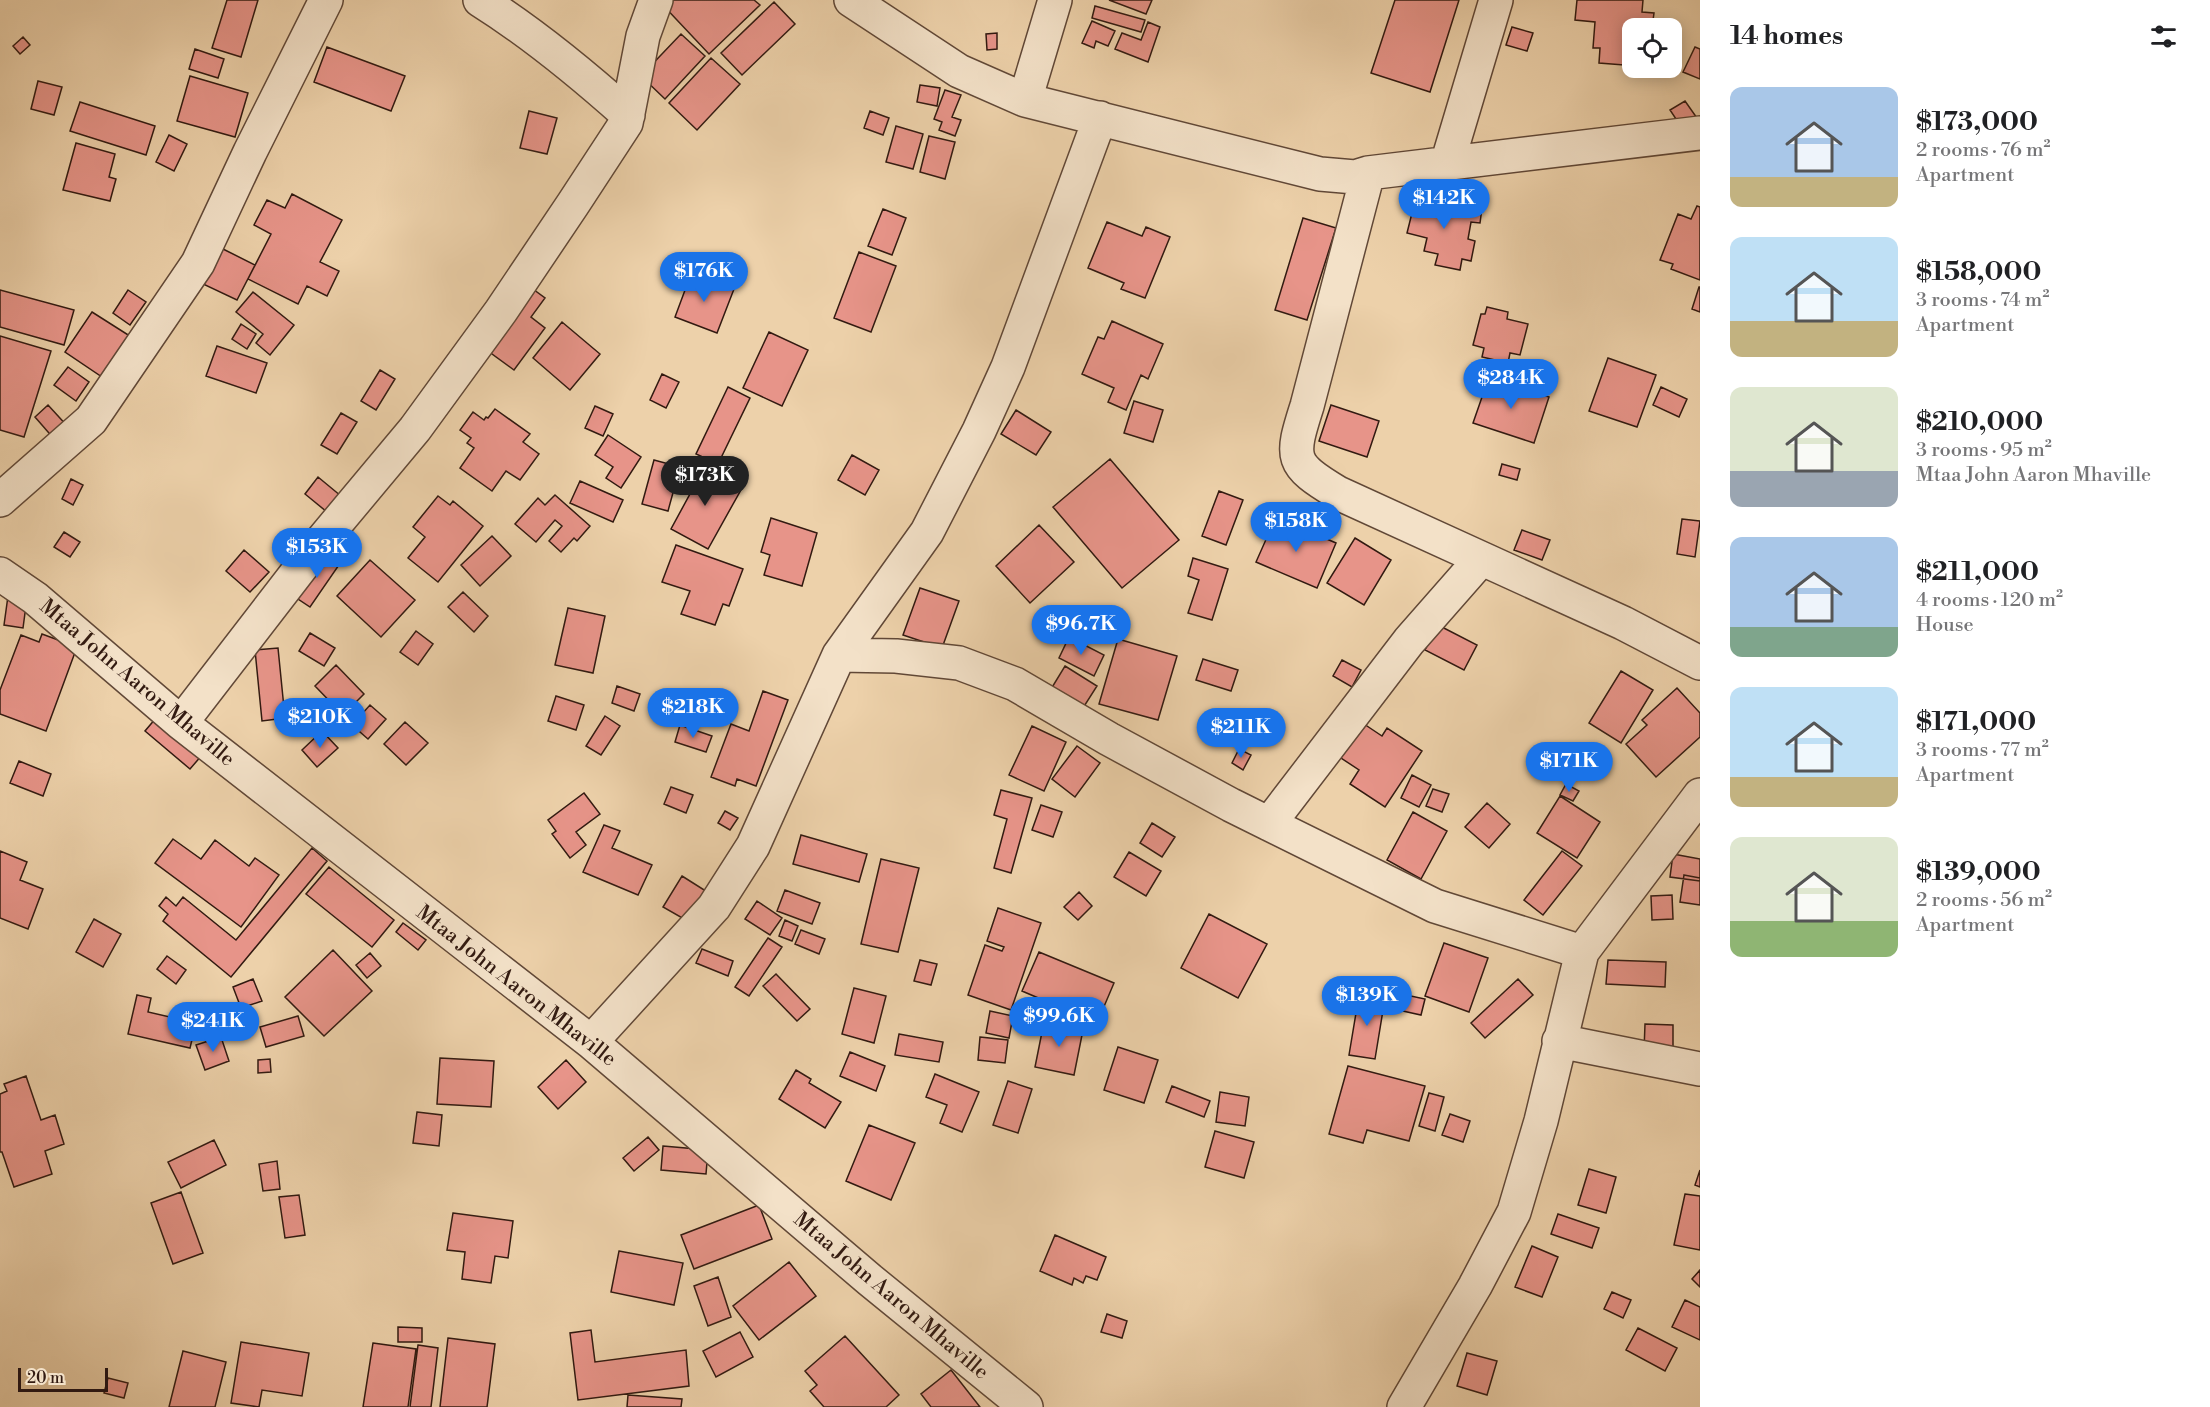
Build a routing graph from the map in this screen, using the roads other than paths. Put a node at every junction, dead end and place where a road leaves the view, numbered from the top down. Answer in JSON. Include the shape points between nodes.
{"nodes":[{"id":1,"x":326,"y":0,"type":"edge"},
{"id":2,"x":480,"y":0,"type":"edge"},
{"id":3,"x":656,"y":0,"type":"edge"},
{"id":4,"x":851,"y":0,"type":"edge"},
{"id":5,"x":1055,"y":0,"type":"edge"},
{"id":6,"x":1496,"y":0,"type":"edge"},
{"id":7,"x":1025,"y":100,"type":"junction"},
{"id":8,"x":628,"y":116,"type":"junction"},
{"id":9,"x":1100,"y":118,"type":"junction"},
{"id":10,"x":1700,"y":133,"type":"edge"},
{"id":11,"x":1447,"y":164,"type":"junction"},
{"id":12,"x":1368,"y":173,"type":"junction"},
{"id":13,"x":0,"y":500,"type":"edge"},
{"id":14,"x":1480,"y":559,"type":"junction"},
{"id":15,"x":0,"y":574,"type":"edge"},
{"id":16,"x":839,"y":655,"type":"junction"},
{"id":17,"x":1700,"y":663,"type":"edge"},
{"id":18,"x":181,"y":723,"type":"junction"},
{"id":19,"x":1700,"y":795,"type":"edge"},
{"id":20,"x":1269,"y":824,"type":"junction"},
{"id":21,"x":1582,"y":952,"type":"junction"},
{"id":22,"x":1559,"y":1041,"type":"junction"},
{"id":23,"x":591,"y":1042,"type":"junction"},
{"id":24,"x":1700,"y":1069,"type":"edge"},
{"id":25,"x":1026,"y":1407,"type":"edge"},
{"id":26,"x":1404,"y":1407,"type":"edge"}],
"edges":[{"from":1,"to":13,"type":"street","via":[[198,263],[91,420]]},
{"from":2,"to":8,"type":"street","via":[[522,27]]},
{"from":3,"to":8,"type":"street","via":[[643,36]]},
{"from":4,"to":7,"type":"street","via":[[959,71]]},
{"from":5,"to":7,"type":"street"},
{"from":6,"to":11,"type":"street"},
{"from":7,"to":9,"type":"street"},
{"from":8,"to":18,"type":"street","via":[[501,311],[415,429],[319,544]]},
{"from":9,"to":12,"type":"street","via":[[1320,174],[1355,177]]},
{"from":9,"to":16,"type":"street","via":[[1008,367],[979,431],[927,532]]},
{"from":10,"to":11,"type":"street"},
{"from":11,"to":12,"type":"street"},
{"from":12,"to":14,"type":"street","via":[[1296,440],[1298,461],[1311,477],[1338,493]]},
{"from":14,"to":17,"type":"street","via":[[1623,623]]},
{"from":14,"to":20,"type":"street","via":[[1409,641]]},
{"from":15,"to":18,"type":"street","name":"Mtaa John Aaron Mhaville","via":[[35,598]]},
{"from":16,"to":20,"type":"street","via":[[959,663],[1015,684]]},
{"from":16,"to":23,"type":"street","via":[[748,854],[714,907]]},
{"from":18,"to":23,"type":"street","name":"Mtaa John Aaron Mhaville"},
{"from":19,"to":21,"type":"street"},
{"from":20,"to":21,"type":"street","via":[[1436,906]]},
{"from":21,"to":22,"type":"street"},
{"from":22,"to":24,"type":"street"},
{"from":22,"to":26,"type":"street","via":[[1514,1212]]},
{"from":23,"to":25,"type":"street","name":"Mtaa John Aaron Mhaville"}]}
